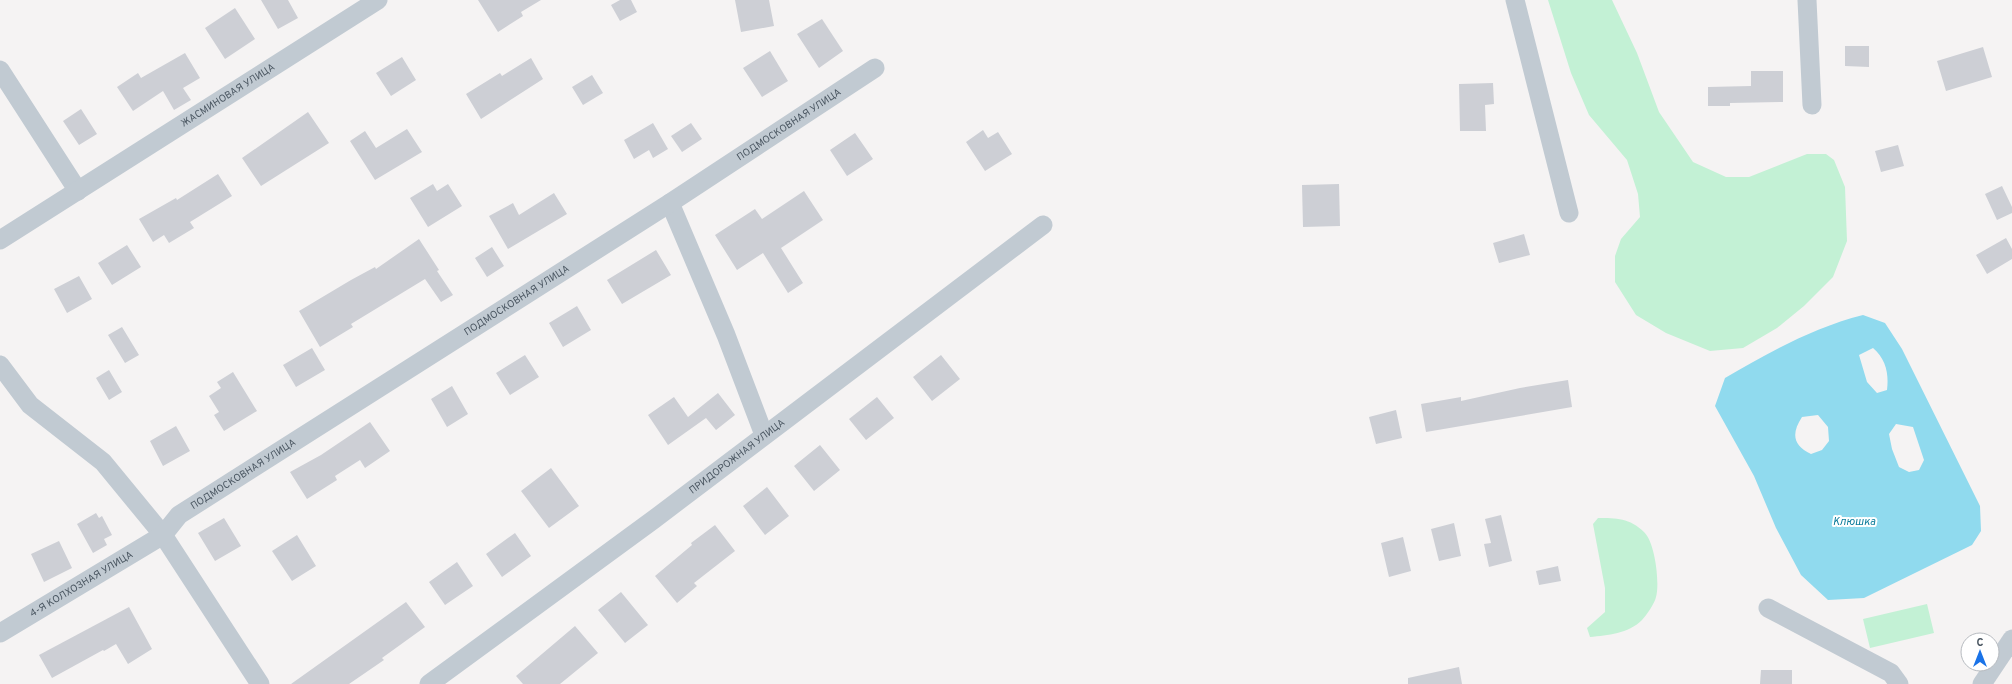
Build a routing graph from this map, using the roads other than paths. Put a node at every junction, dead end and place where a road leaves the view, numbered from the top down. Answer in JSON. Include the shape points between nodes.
{"nodes":[{"id":1,"x":378,"y":0,"type":"edge"},
{"id":2,"x":1515,"y":0,"type":"edge"},
{"id":3,"x":1807,"y":0,"type":"edge"},
{"id":4,"x":875,"y":68,"type":"dead end"},
{"id":5,"x":0,"y":70,"type":"edge"},
{"id":6,"x":1812,"y":105,"type":"dead end"},
{"id":7,"x":78,"y":191,"type":"junction"},
{"id":8,"x":670,"y":203,"type":"junction"},
{"id":9,"x":1569,"y":213,"type":"dead end"},
{"id":10,"x":1043,"y":226,"type":"dead end"},
{"id":11,"x":0,"y":240,"type":"edge"},
{"id":12,"x":0,"y":365,"type":"edge"},
{"id":13,"x":764,"y":435,"type":"junction"},
{"id":14,"x":163,"y":535,"type":"junction"},
{"id":15,"x":1768,"y":608,"type":"dead end"},
{"id":16,"x":0,"y":632,"type":"edge"},
{"id":17,"x":2012,"y":640,"type":"edge"},
{"id":18,"x":260,"y":684,"type":"edge"},
{"id":19,"x":429,"y":684,"type":"edge"},
{"id":20,"x":1899,"y":684,"type":"edge"},
{"id":21,"x":1982,"y":684,"type":"edge"}],
"edges":[{"from":1,"to":7,"type":"street","name":"ЖАСМИНОВАЯ УЛИЦА"},
{"from":2,"to":9,"type":"street"},
{"from":3,"to":6,"type":"street"},
{"from":4,"to":8,"type":"street","name":"ПОДМОСКОВНАЯ УЛИЦА"},
{"from":5,"to":7,"type":"street"},
{"from":7,"to":11,"type":"street","name":"ЖАСМИНОВАЯ УЛИЦА"},
{"from":8,"to":13,"type":"street","via":[[726,335]]},
{"from":8,"to":14,"type":"street","name":"ПОДМОСКОВНАЯ УЛИЦА","via":[[179,515]]},
{"from":10,"to":13,"type":"street","name":"ПРИДОРОЖНАЯ УЛИЦА"},
{"from":12,"to":14,"type":"street","via":[[30,405],[103,462]]},
{"from":13,"to":19,"type":"street","name":"ПРИДОРОЖНАЯ УЛИЦА","via":[[653,520]]},
{"from":14,"to":16,"type":"street","name":"4-Я КОЛХОЗНАЯ УЛИЦА"},
{"from":14,"to":18,"type":"street"},
{"from":15,"to":20,"type":"street","via":[[1890,673]]},
{"from":17,"to":21,"type":"street"}]}
